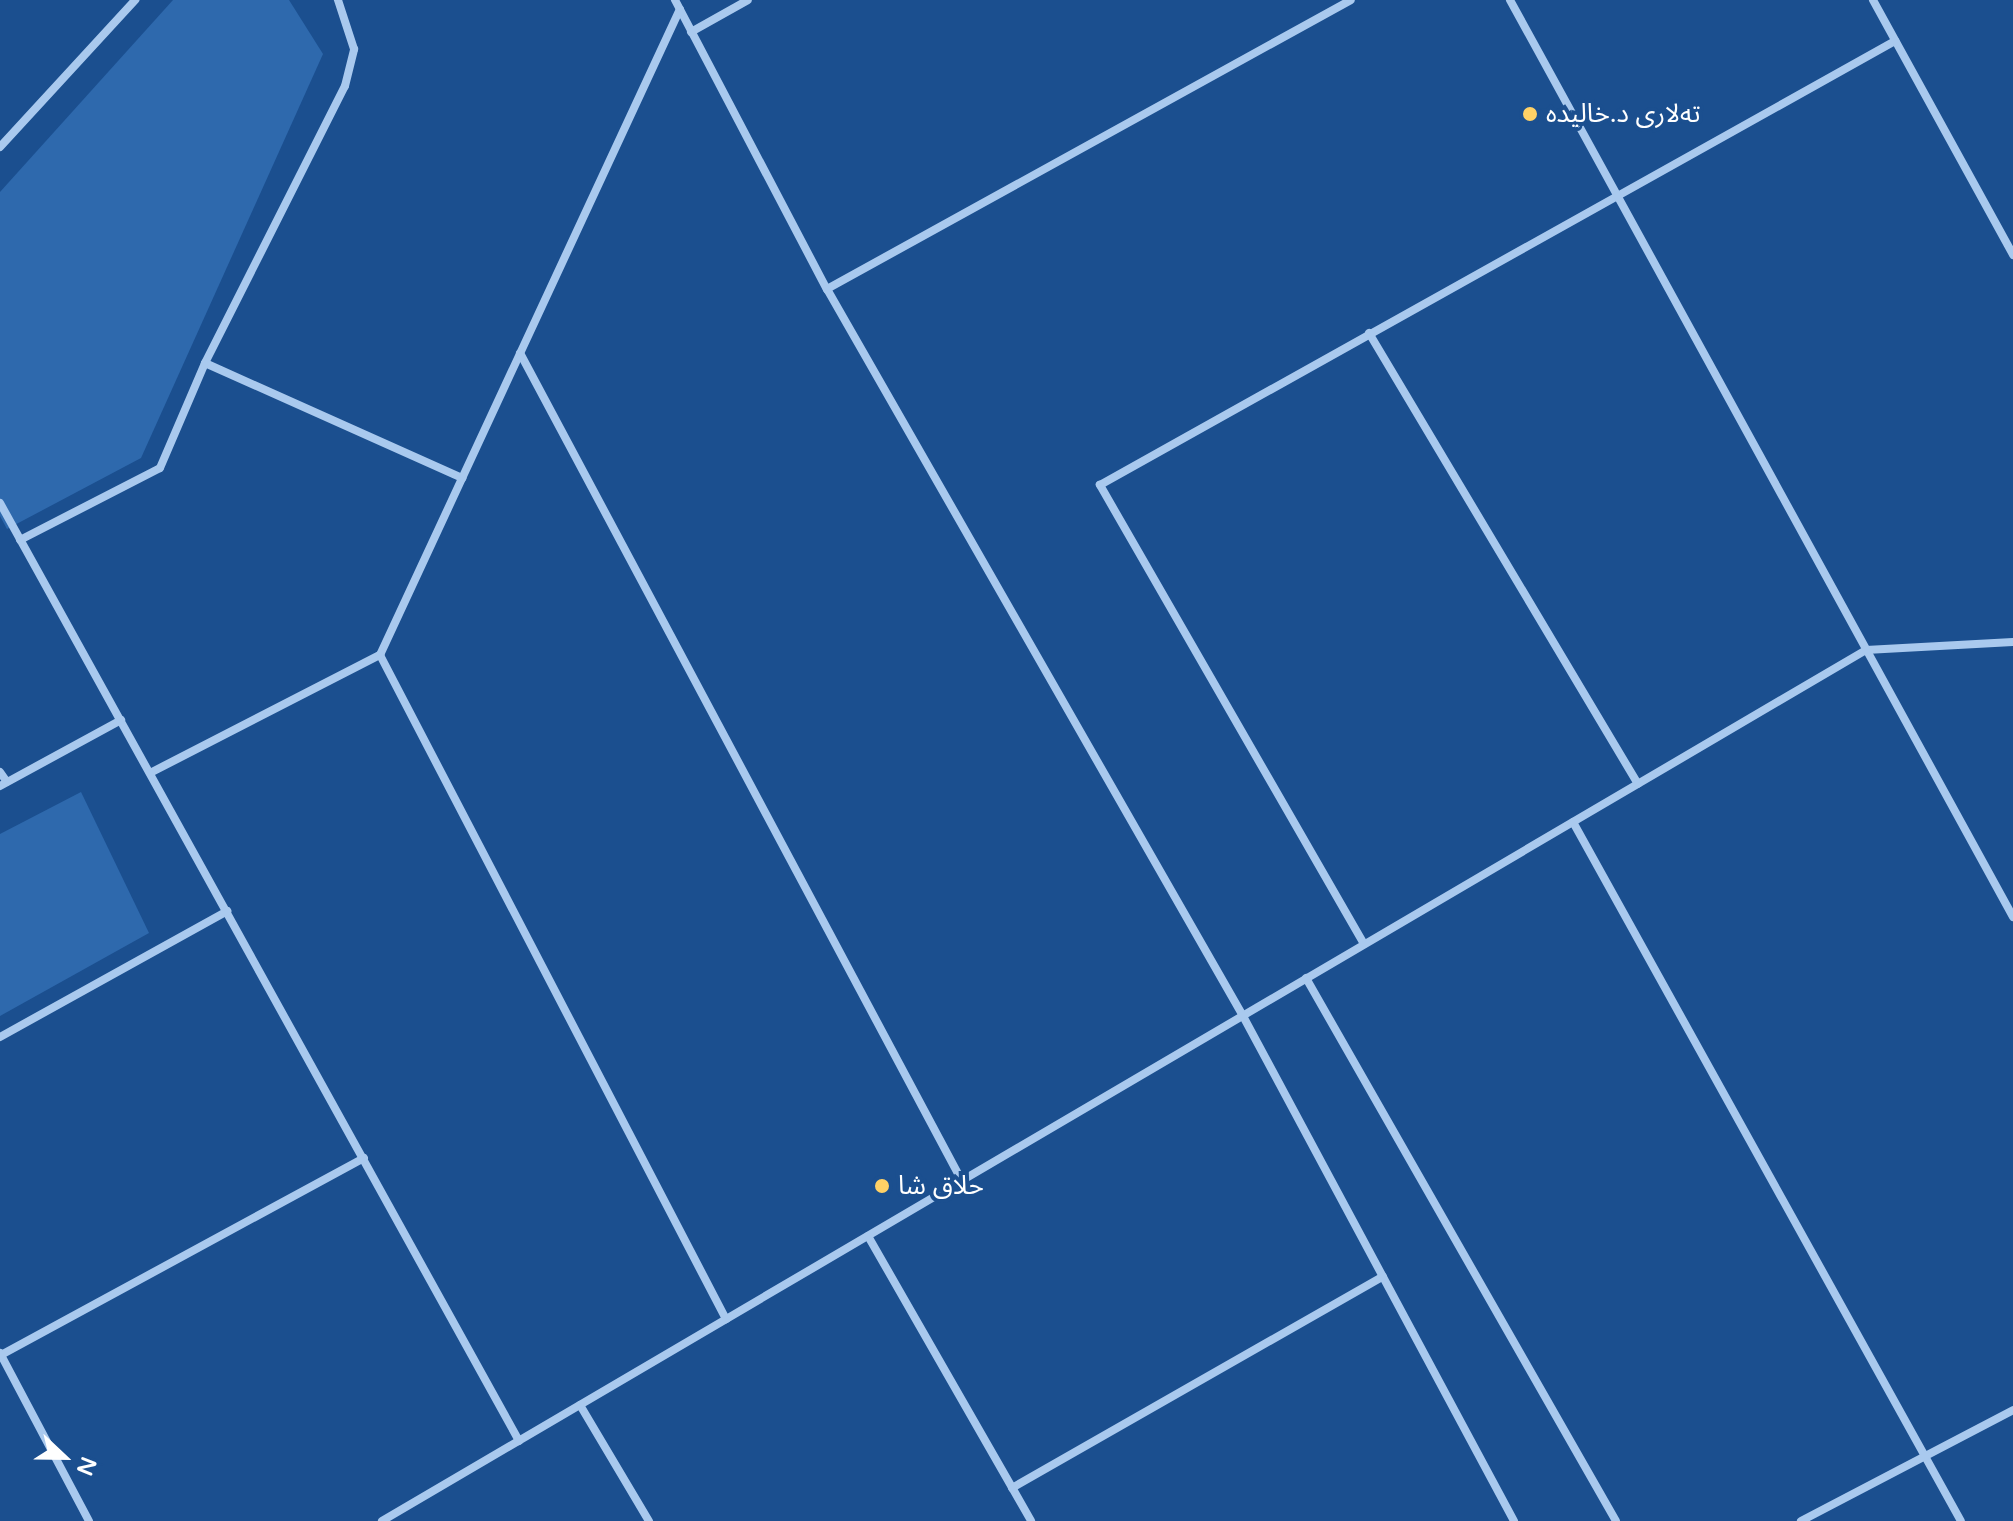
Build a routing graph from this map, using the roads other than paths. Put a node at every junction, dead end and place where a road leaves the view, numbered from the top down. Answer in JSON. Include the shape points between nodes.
{"nodes":[{"id":1,"x":135,"y":0,"type":"edge"},
{"id":2,"x":338,"y":0,"type":"edge"},
{"id":3,"x":748,"y":0,"type":"edge"},
{"id":4,"x":1351,"y":0,"type":"edge"},
{"id":5,"x":1510,"y":0,"type":"edge"},
{"id":6,"x":1873,"y":0,"type":"edge"},
{"id":7,"x":678,"y":4,"type":"edge"},
{"id":8,"x":691,"y":32,"type":"junction"},
{"id":9,"x":1895,"y":41,"type":"junction"},
{"id":10,"x":0,"y":147,"type":"edge"},
{"id":11,"x":1616,"y":194,"type":"junction"},
{"id":12,"x":2013,"y":255,"type":"edge"},
{"id":13,"x":827,"y":289,"type":"junction"},
{"id":14,"x":1369,"y":333,"type":"junction"},
{"id":15,"x":520,"y":353,"type":"junction"},
{"id":16,"x":205,"y":363,"type":"junction"},
{"id":17,"x":462,"y":478,"type":"junction"},
{"id":18,"x":0,"y":503,"type":"edge"},
{"id":19,"x":20,"y":540,"type":"junction"},
{"id":20,"x":2013,"y":642,"type":"edge"},
{"id":21,"x":1866,"y":650,"type":"junction"},
{"id":22,"x":380,"y":655,"type":"junction"},
{"id":23,"x":121,"y":720,"type":"junction"},
{"id":24,"x":0,"y":772,"type":"edge"},
{"id":25,"x":150,"y":773,"type":"junction"},
{"id":26,"x":3,"y":784,"type":"edge"},
{"id":27,"x":1638,"y":784,"type":"junction"},
{"id":28,"x":1573,"y":822,"type":"junction"},
{"id":29,"x":227,"y":911,"type":"junction"},
{"id":30,"x":2013,"y":917,"type":"edge"},
{"id":31,"x":1364,"y":944,"type":"junction"},
{"id":32,"x":1306,"y":978,"type":"junction"},
{"id":33,"x":1243,"y":1016,"type":"junction"},
{"id":34,"x":0,"y":1037,"type":"edge"},
{"id":35,"x":364,"y":1158,"type":"junction"},
{"id":36,"x":962,"y":1181,"type":"junction"},
{"id":37,"x":868,"y":1236,"type":"junction"},
{"id":38,"x":1383,"y":1276,"type":"junction"},
{"id":39,"x":726,"y":1319,"type":"junction"},
{"id":40,"x":0,"y":1354,"type":"edge"},
{"id":41,"x":580,"y":1405,"type":"junction"},
{"id":42,"x":2013,"y":1410,"type":"edge"},
{"id":43,"x":519,"y":1441,"type":"junction"},
{"id":44,"x":1925,"y":1454,"type":"junction"},
{"id":45,"x":1012,"y":1488,"type":"junction"},
{"id":46,"x":89,"y":1521,"type":"edge"},
{"id":47,"x":382,"y":1521,"type":"edge"},
{"id":48,"x":649,"y":1521,"type":"edge"},
{"id":49,"x":1031,"y":1521,"type":"edge"},
{"id":50,"x":1514,"y":1521,"type":"edge"},
{"id":51,"x":1616,"y":1521,"type":"edge"},
{"id":52,"x":1801,"y":1521,"type":"edge"},
{"id":53,"x":1961,"y":1521,"type":"edge"}],
"edges":[{"from":1,"to":10,"type":"street"},
{"from":2,"to":16,"type":"street","via":[[354,49],[345,86]]},
{"from":3,"to":8,"type":"street"},
{"from":4,"to":13,"type":"street"},
{"from":5,"to":11,"type":"street"},
{"from":6,"to":9,"type":"street"},
{"from":7,"to":8,"type":"street"},
{"from":7,"to":15,"type":"street"},
{"from":8,"to":13,"type":"street"},
{"from":9,"to":11,"type":"street"},
{"from":9,"to":12,"type":"street"},
{"from":11,"to":14,"type":"street"},
{"from":11,"to":21,"type":"street"},
{"from":13,"to":33,"type":"street"},
{"from":14,"to":27,"type":"street"},
{"from":14,"to":31,"type":"street","via":[[1100,485]]},
{"from":15,"to":17,"type":"street"},
{"from":15,"to":36,"type":"street"},
{"from":16,"to":17,"type":"street"},
{"from":16,"to":19,"type":"street","via":[[160,468]]},
{"from":17,"to":22,"type":"street"},
{"from":18,"to":19,"type":"street"},
{"from":19,"to":23,"type":"street"},
{"from":20,"to":21,"type":"street"},
{"from":21,"to":27,"type":"street"},
{"from":21,"to":30,"type":"street"},
{"from":22,"to":25,"type":"street"},
{"from":22,"to":39,"type":"street"},
{"from":23,"to":25,"type":"street"},
{"from":23,"to":26,"type":"street"},
{"from":24,"to":26,"type":"street"},
{"from":25,"to":29,"type":"street"},
{"from":27,"to":28,"type":"street"},
{"from":28,"to":31,"type":"street"},
{"from":28,"to":44,"type":"street"},
{"from":29,"to":34,"type":"street"},
{"from":29,"to":35,"type":"street"},
{"from":31,"to":32,"type":"street"},
{"from":32,"to":33,"type":"street"},
{"from":32,"to":51,"type":"street"},
{"from":33,"to":36,"type":"street"},
{"from":33,"to":38,"type":"street"},
{"from":35,"to":40,"type":"street"},
{"from":35,"to":43,"type":"street"},
{"from":36,"to":37,"type":"street"},
{"from":37,"to":39,"type":"street"},
{"from":37,"to":45,"type":"street"},
{"from":38,"to":45,"type":"street"},
{"from":38,"to":50,"type":"street"},
{"from":39,"to":41,"type":"street"},
{"from":40,"to":46,"type":"street"},
{"from":41,"to":43,"type":"street"},
{"from":41,"to":48,"type":"street"},
{"from":42,"to":44,"type":"street"},
{"from":43,"to":47,"type":"street"},
{"from":44,"to":52,"type":"street"},
{"from":44,"to":53,"type":"street"},
{"from":45,"to":49,"type":"street"}]}
